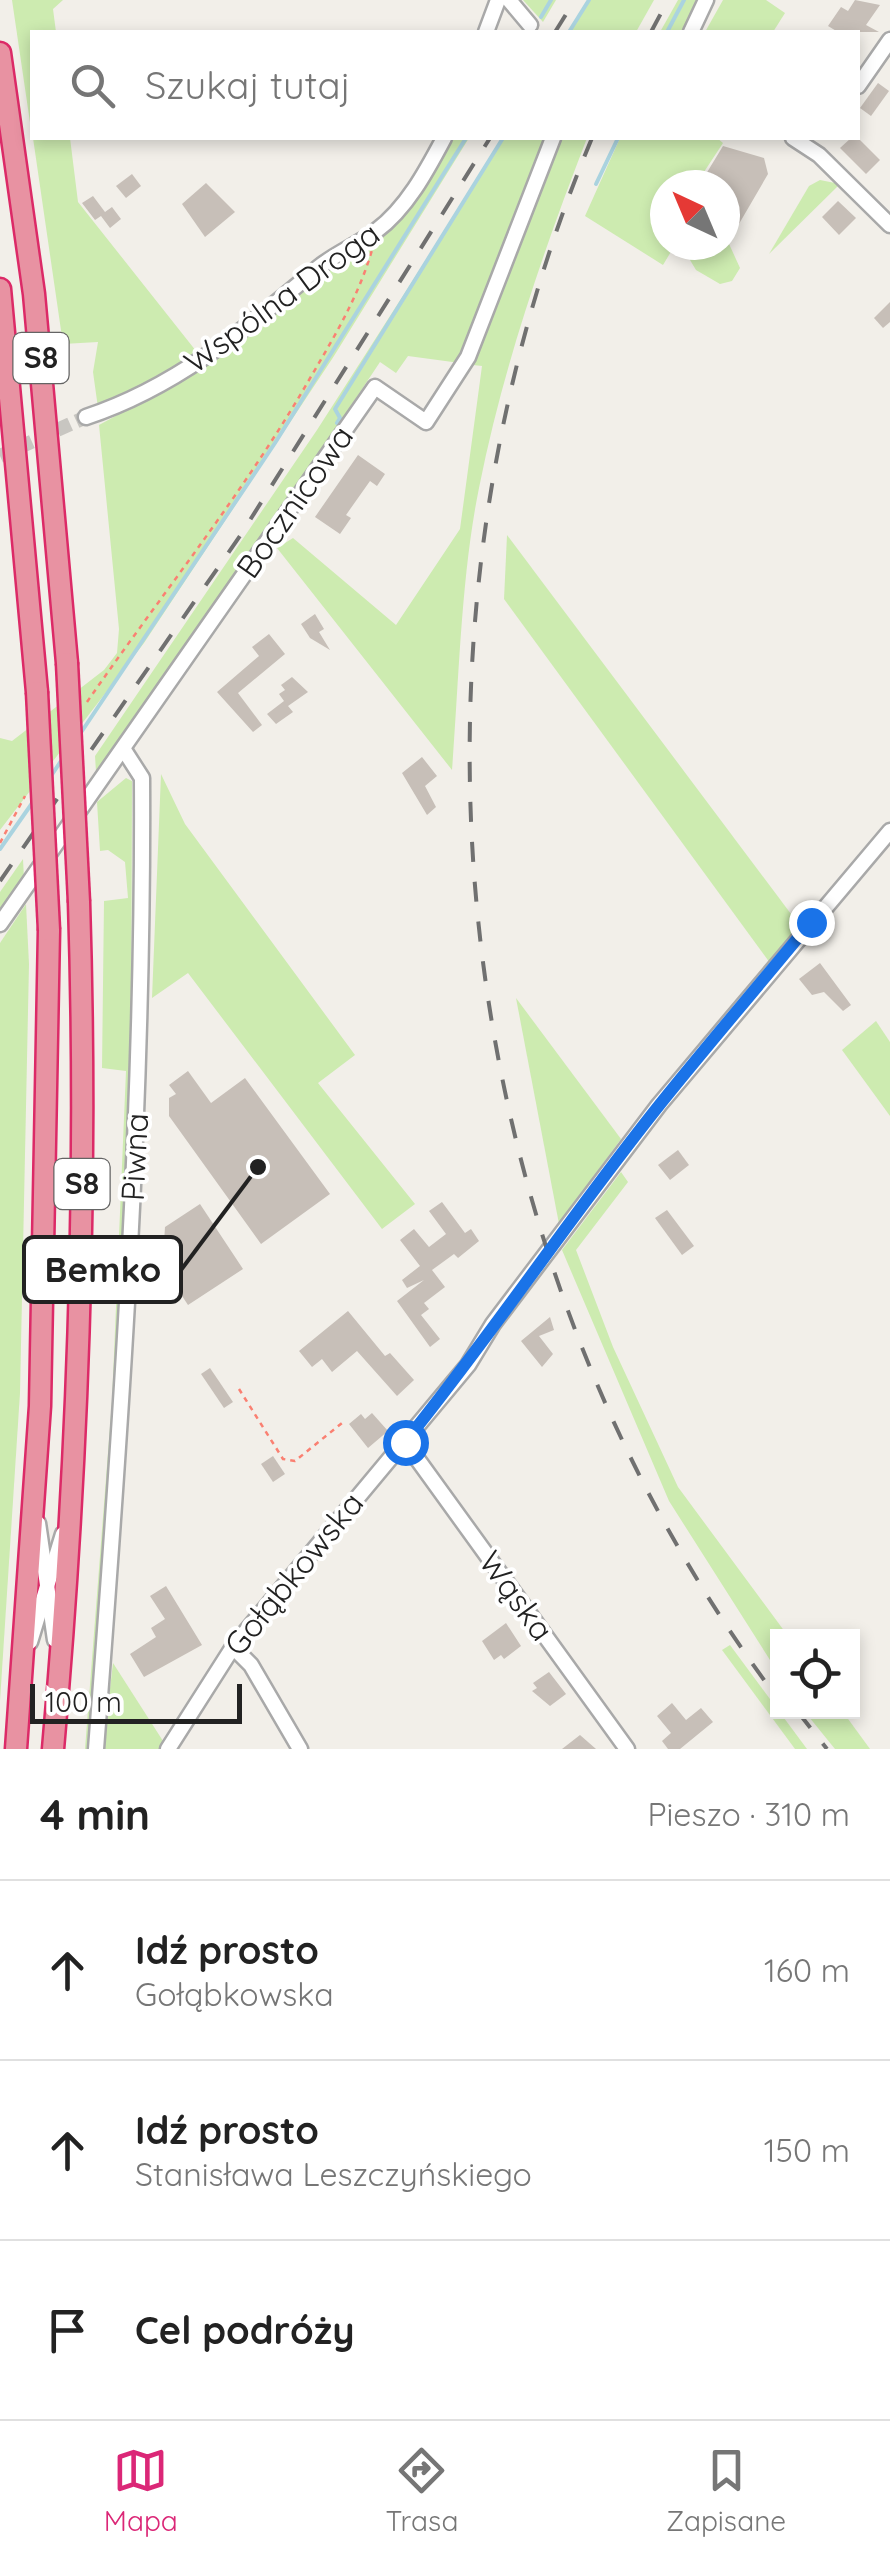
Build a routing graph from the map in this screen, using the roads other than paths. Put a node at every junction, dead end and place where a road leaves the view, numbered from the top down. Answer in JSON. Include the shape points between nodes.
{"nodes":[{"id":1,"x":498,"y":0,"type":"edge"},
{"id":2,"x":509,"y":0,"type":"edge"},
{"id":3,"x":706,"y":0,"type":"edge"},
{"id":4,"x":530,"y":25,"type":"dead end"},
{"id":5,"x":487,"y":30,"type":"edge"},
{"id":6,"x":692,"y":30,"type":"edge"},
{"id":7,"x":890,"y":40,"type":"edge"},
{"id":8,"x":0,"y":53,"type":"edge"},
{"id":9,"x":860,"y":83,"type":"edge"},
{"id":10,"x":443,"y":140,"type":"edge"},
{"id":11,"x":552,"y":140,"type":"edge"},
{"id":12,"x":817,"y":144,"type":"edge"},
{"id":13,"x":890,"y":226,"type":"edge"},
{"id":14,"x":0,"y":289,"type":"edge"},
{"id":15,"x":86,"y":417,"type":"tunnel mouth"},
{"id":16,"x":124,"y":750,"type":"junction"},
{"id":17,"x":890,"y":831,"type":"edge"},
{"id":18,"x":0,"y":924,"type":"edge"},
{"id":19,"x":405,"y":1442,"type":"junction"},
{"id":20,"x":34,"y":1500,"type":"junction"},
{"id":21,"x":72,"y":1504,"type":"junction"},
{"id":22,"x":47,"y":1586,"type":"junction"},
{"id":23,"x":233,"y":1647,"type":"junction"},
{"id":24,"x":23,"y":1665,"type":"junction"},
{"id":25,"x":60,"y":1670,"type":"junction"},
{"id":26,"x":16,"y":1749,"type":"edge"},
{"id":27,"x":53,"y":1749,"type":"edge"},
{"id":28,"x":96,"y":1749,"type":"edge"},
{"id":29,"x":168,"y":1749,"type":"edge"},
{"id":30,"x":300,"y":1749,"type":"edge"},
{"id":31,"x":628,"y":1749,"type":"edge"}],
"edges":[{"from":1,"to":5,"type":"street"},
{"from":2,"to":4,"type":"street"},
{"from":3,"to":6,"type":"street"},
{"from":7,"to":9,"type":"street"},
{"from":8,"to":21,"type":"highway","number":"S8","bridge":true,"via":[[36,312],[67,664],[79,902],[82,1138]]},
{"from":10,"to":15,"type":"street","name":"Wspólna Droga","via":[[411,193],[378,229],[321,265],[198,364]]},
{"from":11,"to":16,"type":"street","name":"Bocznicowa","via":[[468,357],[426,422],[375,388]]},
{"from":12,"to":13,"type":"street"},
{"from":14,"to":20,"type":"highway","number":"S8","bridge":true,"via":[[37,692],[49,930]]},
{"from":16,"to":18,"type":"street","name":"Bocznicowa"},
{"from":16,"to":28,"type":"street","name":"Piwna","via":[[142,778],[142,1028]]},
{"from":17,"to":19,"type":"street","name":"Gołąbkowska","via":[[659,1105]]},
{"from":19,"to":23,"type":"street","name":"Gołąbkowska"},
{"from":19,"to":31,"type":"street","name":"Wąska"},
{"from":20,"to":22,"type":"street"},
{"from":20,"to":24,"type":"highway","number":"S8"},
{"from":21,"to":22,"type":"street"},
{"from":21,"to":25,"type":"highway","number":"S8"},
{"from":22,"to":24,"type":"street"},
{"from":22,"to":25,"type":"street"},
{"from":23,"to":29,"type":"street","name":"Gołąbkowska"},
{"from":23,"to":30,"type":"street","via":[[251,1664]]},
{"from":24,"to":26,"type":"highway","number":"S8"},
{"from":25,"to":27,"type":"highway","number":"S8"}]}
